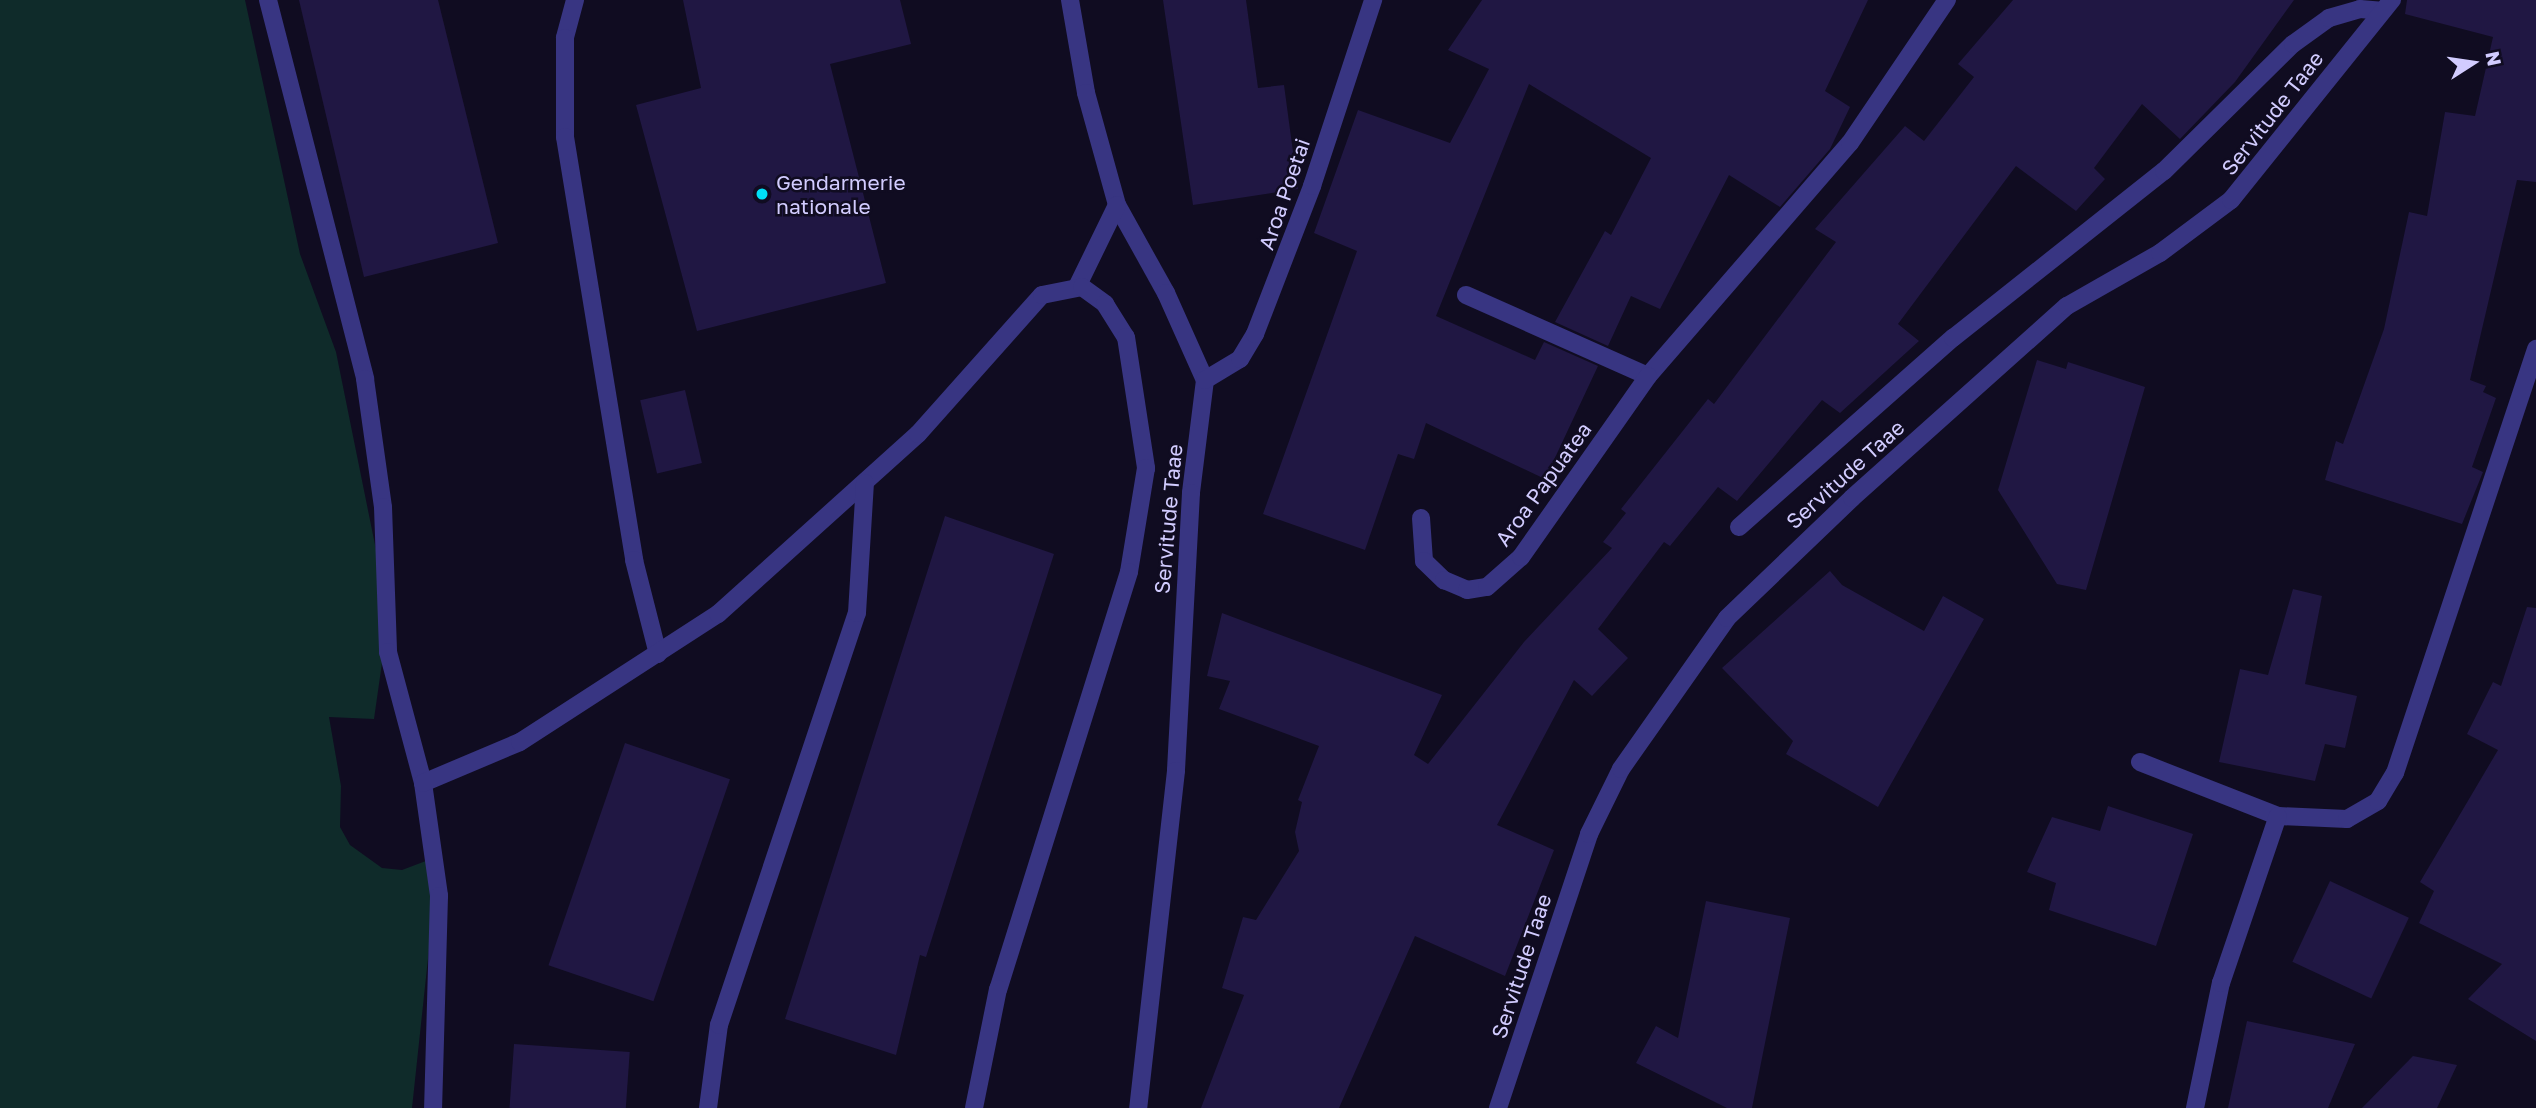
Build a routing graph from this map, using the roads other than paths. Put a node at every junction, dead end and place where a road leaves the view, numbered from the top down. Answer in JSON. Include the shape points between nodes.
{"nodes":[{"id":1,"x":268,"y":0,"type":"edge"},
{"id":2,"x":575,"y":0,"type":"edge"},
{"id":3,"x":1070,"y":0,"type":"edge"},
{"id":4,"x":1373,"y":0,"type":"edge"},
{"id":5,"x":1947,"y":0,"type":"edge"},
{"id":6,"x":2387,"y":5,"type":"edge"},
{"id":7,"x":1117,"y":205,"type":"junction"},
{"id":8,"x":1077,"y":287,"type":"junction"},
{"id":9,"x":1466,"y":295,"type":"dead end"},
{"id":10,"x":2536,"y":349,"type":"edge"},
{"id":11,"x":1648,"y":376,"type":"junction"},
{"id":12,"x":1205,"y":380,"type":"junction"},
{"id":13,"x":865,"y":484,"type":"junction"},
{"id":14,"x":1421,"y":518,"type":"dead end"},
{"id":15,"x":1739,"y":527,"type":"dead end"},
{"id":16,"x":658,"y":654,"type":"junction"},
{"id":17,"x":2140,"y":762,"type":"dead end"},
{"id":18,"x":423,"y":783,"type":"junction"},
{"id":19,"x":2278,"y":816,"type":"junction"},
{"id":20,"x":433,"y":1108,"type":"edge"},
{"id":21,"x":709,"y":1108,"type":"edge"},
{"id":22,"x":974,"y":1108,"type":"edge"},
{"id":23,"x":1138,"y":1108,"type":"edge"},
{"id":24,"x":1498,"y":1108,"type":"edge"},
{"id":25,"x":2194,"y":1108,"type":"edge"}],
"edges":[{"from":1,"to":18,"type":"street","via":[[365,379],[383,507],[388,652]]},
{"from":2,"to":16,"type":"street","via":[[565,38],[565,137],[634,560]]},
{"from":3,"to":7,"type":"street","via":[[1088,104]]},
{"from":4,"to":12,"type":"street","name":"Aroa Poetai","via":[[1308,198],[1255,334],[1240,359]]},
{"from":5,"to":11,"type":"street","via":[[1850,143]]},
{"from":6,"to":15,"type":"street","via":[[2329,18],[2293,44],[2164,171],[1953,338]]},
{"from":6,"to":24,"type":"street","name":"Servitude Taae","via":[[2231,200],[2160,253],[2067,306],[1852,498],[1719,629],[1620,769],[1589,834]]},
{"from":7,"to":8,"type":"street"},
{"from":7,"to":12,"type":"street"},
{"from":8,"to":13,"type":"street","via":[[1042,295],[918,434]]},
{"from":8,"to":22,"type":"street","via":[[1105,304],[1126,337],[1146,468],[1129,572],[998,989]]},
{"from":9,"to":11,"type":"street"},
{"from":10,"to":19,"type":"street","via":[[2395,773],[2378,801],[2347,819]]},
{"from":11,"to":14,"type":"street","name":"Aroa Papuatea","via":[[1521,557],[1488,587],[1467,590],[1444,580],[1424,561]]},
{"from":12,"to":23,"type":"street","name":"Servitude Taae","via":[[1191,493],[1176,771]]},
{"from":13,"to":16,"type":"street","via":[[718,614]]},
{"from":13,"to":21,"type":"street","via":[[857,613],[719,1025]]},
{"from":16,"to":18,"type":"street","via":[[520,742]]},
{"from":17,"to":19,"type":"street"},
{"from":18,"to":20,"type":"street","via":[[439,896]]},
{"from":19,"to":25,"type":"street","via":[[2221,983]]}]}
